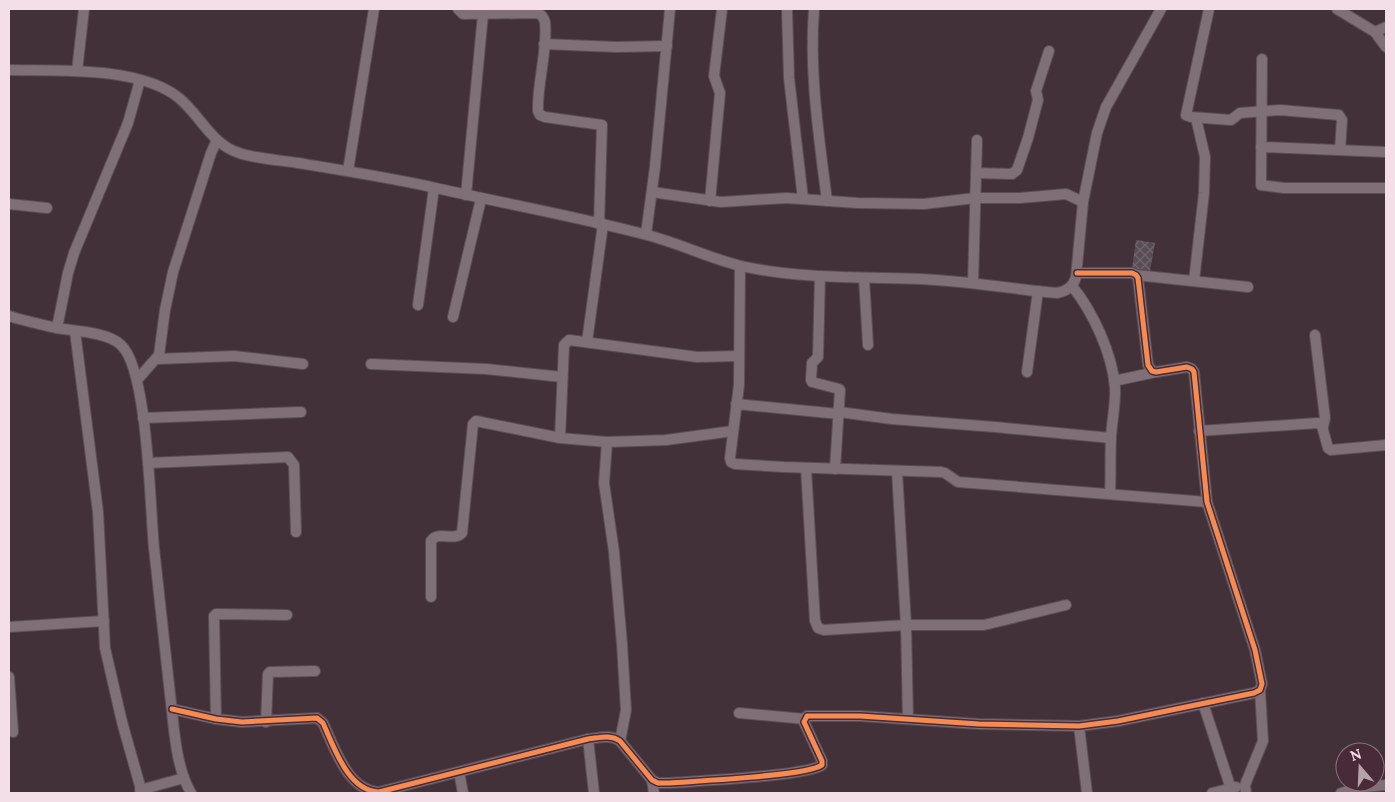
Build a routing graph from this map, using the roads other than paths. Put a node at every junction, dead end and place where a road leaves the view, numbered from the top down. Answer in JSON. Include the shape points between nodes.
{"nodes":[{"id":1,"x":84,"y":9,"type":"edge"},
{"id":2,"x":374,"y":9,"type":"edge"},
{"id":3,"x":458,"y":9,"type":"edge"},
{"id":4,"x":670,"y":9,"type":"edge"},
{"id":5,"x":722,"y":9,"type":"edge"},
{"id":6,"x":787,"y":9,"type":"edge"},
{"id":7,"x":814,"y":9,"type":"edge"},
{"id":8,"x":1161,"y":9,"type":"edge"},
{"id":9,"x":1209,"y":9,"type":"edge"},
{"id":10,"x":1338,"y":9,"type":"edge"},
{"id":11,"x":483,"y":14,"type":"junction"},
{"id":12,"x":1386,"y":27,"type":"edge"},
{"id":13,"x":1375,"y":32,"type":"junction"},
{"id":14,"x":544,"y":44,"type":"junction"},
{"id":15,"x":667,"y":46,"type":"junction"},
{"id":16,"x":1386,"y":47,"type":"edge"},
{"id":17,"x":1049,"y":51,"type":"dead end"},
{"id":18,"x":1262,"y":59,"type":"dead end"},
{"id":19,"x":9,"y":70,"type":"edge"},
{"id":20,"x":77,"y":71,"type":"junction"},
{"id":21,"x":140,"y":80,"type":"junction"},
{"id":22,"x":1262,"y":111,"type":"junction"},
{"id":23,"x":1196,"y":118,"type":"junction"},
{"id":24,"x":217,"y":140,"type":"junction"},
{"id":25,"x":977,"y":140,"type":"dead end"},
{"id":26,"x":1261,"y":147,"type":"junction"},
{"id":27,"x":1340,"y":150,"type":"junction"},
{"id":28,"x":1386,"y":152,"type":"edge"},
{"id":29,"x":348,"y":171,"type":"junction"},
{"id":30,"x":976,"y":173,"type":"junction"},
{"id":31,"x":434,"y":188,"type":"junction"},
{"id":32,"x":1386,"y":188,"type":"edge"},
{"id":33,"x":652,"y":192,"type":"junction"},
{"id":34,"x":466,"y":195,"type":"junction"},
{"id":35,"x":975,"y":198,"type":"junction"},
{"id":36,"x":481,"y":199,"type":"junction"},
{"id":37,"x":803,"y":199,"type":"junction"},
{"id":38,"x":710,"y":201,"type":"junction"},
{"id":39,"x":827,"y":201,"type":"junction"},
{"id":40,"x":1083,"y":202,"type":"junction"},
{"id":41,"x":9,"y":204,"type":"edge"},
{"id":42,"x":47,"y":208,"type":"dead end"},
{"id":43,"x":601,"y":224,"type":"junction"},
{"id":44,"x":646,"y":234,"type":"junction"},
{"id":45,"x":740,"y":266,"type":"junction"},
{"id":46,"x":1077,"y":273,"type":"junction"},
{"id":47,"x":1136,"y":275,"type":"junction"},
{"id":48,"x":820,"y":276,"type":"junction"},
{"id":49,"x":864,"y":278,"type":"junction"},
{"id":50,"x":1194,"y":281,"type":"junction"},
{"id":51,"x":973,"y":283,"type":"junction"},
{"id":52,"x":1072,"y":286,"type":"junction"},
{"id":53,"x":1248,"y":287,"type":"dead end"},
{"id":54,"x":1038,"y":291,"type":"junction"},
{"id":55,"x":418,"y":306,"type":"dead end"},
{"id":56,"x":9,"y":316,"type":"edge"},
{"id":57,"x":453,"y":317,"type":"dead end"},
{"id":58,"x":58,"y":328,"type":"junction"},
{"id":59,"x":75,"y":330,"type":"junction"},
{"id":60,"x":1315,"y":335,"type":"dead end"},
{"id":61,"x":587,"y":342,"type":"junction"},
{"id":62,"x":868,"y":345,"type":"dead end"},
{"id":63,"x":739,"y":356,"type":"junction"},
{"id":64,"x":158,"y":359,"type":"junction"},
{"id":65,"x":303,"y":364,"type":"dead end"},
{"id":66,"x":371,"y":364,"type":"dead end"},
{"id":67,"x":1026,"y":372,"type":"dead end"},
{"id":68,"x":1156,"y":372,"type":"junction"},
{"id":69,"x":562,"y":377,"type":"junction"},
{"id":70,"x":137,"y":380,"type":"junction"},
{"id":71,"x":1114,"y":381,"type":"junction"},
{"id":72,"x":736,"y":404,"type":"junction"},
{"id":73,"x":300,"y":412,"type":"dead end"},
{"id":74,"x":839,"y":413,"type":"junction"},
{"id":75,"x":143,"y":418,"type":"junction"},
{"id":76,"x":1323,"y":427,"type":"junction"},
{"id":77,"x":733,"y":431,"type":"junction"},
{"id":78,"x":1199,"y":431,"type":"junction"},
{"id":79,"x":560,"y":438,"type":"junction"},
{"id":80,"x":1111,"y":438,"type":"junction"},
{"id":81,"x":607,"y":442,"type":"junction"},
{"id":82,"x":1386,"y":445,"type":"edge"},
{"id":83,"x":148,"y":462,"type":"junction"},
{"id":84,"x":806,"y":468,"type":"junction"},
{"id":85,"x":835,"y":469,"type":"junction"},
{"id":86,"x":897,"y":471,"type":"junction"},
{"id":87,"x":1110,"y":494,"type":"junction"},
{"id":88,"x":1207,"y":502,"type":"junction"},
{"id":89,"x":296,"y":532,"type":"dead end"},
{"id":90,"x":431,"y":598,"type":"dead end"},
{"id":91,"x":1066,"y":605,"type":"dead end"},
{"id":92,"x":287,"y":615,"type":"dead end"},
{"id":93,"x":104,"y":621,"type":"junction"},
{"id":94,"x":906,"y":625,"type":"junction"},
{"id":95,"x":9,"y":627,"type":"edge"},
{"id":96,"x":315,"y":671,"type":"dead end"},
{"id":97,"x":9,"y":677,"type":"edge"},
{"id":98,"x":1260,"y":690,"type":"junction"},
{"id":99,"x":1203,"y":703,"type":"junction"},
{"id":100,"x":172,"y":709,"type":"junction"},
{"id":101,"x":739,"y":713,"type":"dead end"},
{"id":102,"x":216,"y":719,"type":"junction"},
{"id":103,"x":804,"y":719,"type":"junction"},
{"id":104,"x":908,"y":719,"type":"junction"},
{"id":105,"x":266,"y":722,"type":"junction"},
{"id":106,"x":1080,"y":726,"type":"junction"},
{"id":107,"x":13,"y":732,"type":"dead end"},
{"id":108,"x":588,"y":739,"type":"junction"},
{"id":109,"x":620,"y":741,"type":"junction"},
{"id":110,"x":459,"y":772,"type":"junction"},
{"id":111,"x":184,"y":778,"type":"junction"},
{"id":112,"x":652,"y":780,"type":"junction"},
{"id":113,"x":1386,"y":786,"type":"edge"},
{"id":114,"x":1231,"y":789,"type":"junction"},
{"id":115,"x":1245,"y":789,"type":"edge"},
{"id":116,"x":141,"y":792,"type":"edge"},
{"id":117,"x":370,"y":792,"type":"edge"},
{"id":118,"x":191,"y":793,"type":"edge"},
{"id":119,"x":463,"y":793,"type":"edge"},
{"id":120,"x":594,"y":793,"type":"edge"},
{"id":121,"x":654,"y":793,"type":"edge"},
{"id":122,"x":1087,"y":793,"type":"edge"},
{"id":123,"x":1212,"y":793,"type":"edge"},
{"id":124,"x":1341,"y":793,"type":"edge"}],
"edges":[{"from":1,"to":20,"type":"street"},
{"from":2,"to":29,"type":"street"},
{"from":3,"to":11,"type":"street","via":[[463,14]]},
{"from":4,"to":15,"type":"street"},
{"from":5,"to":38,"type":"street","via":[[714,76],[720,93]]},
{"from":6,"to":37,"type":"street","via":[[789,78]]},
{"from":7,"to":39,"type":"street","via":[[813,83]]},
{"from":8,"to":40,"type":"street","via":[[1100,120]]},
{"from":9,"to":23,"type":"street","via":[[1186,112]]},
{"from":10,"to":13,"type":"street"},
{"from":11,"to":14,"type":"street","via":[[538,13],[545,22]]},
{"from":11,"to":34,"type":"street"},
{"from":12,"to":13,"type":"street"},
{"from":13,"to":16,"type":"street"},
{"from":14,"to":15,"type":"street"},
{"from":14,"to":43,"type":"street","via":[[538,105],[540,115],[602,125]]},
{"from":15,"to":33,"type":"street"},
{"from":17,"to":30,"type":"street","via":[[1017,170],[1012,174]]},
{"from":18,"to":22,"type":"street"},
{"from":19,"to":20,"type":"street"},
{"from":20,"to":21,"type":"street"},
{"from":21,"to":24,"type":"street","via":[[164,88],[180,98]]},
{"from":21,"to":58,"type":"street","via":[[128,123],[74,252]]},
{"from":22,"to":23,"type":"street","via":[[1240,113],[1231,120]]},
{"from":22,"to":26,"type":"street"},
{"from":22,"to":27,"type":"street","via":[[1340,115]]},
{"from":23,"to":50,"type":"street","via":[[1205,157]]},
{"from":24,"to":29,"type":"street","via":[[240,154]]},
{"from":24,"to":64,"type":"street","via":[[173,272]]},
{"from":25,"to":30,"type":"street"},
{"from":26,"to":27,"type":"street"},
{"from":26,"to":32,"type":"street","via":[[1260,183],[1263,187]]},
{"from":27,"to":28,"type":"street"},
{"from":29,"to":31,"type":"street"},
{"from":30,"to":35,"type":"street"},
{"from":31,"to":34,"type":"street"},
{"from":31,"to":55,"type":"street"},
{"from":33,"to":38,"type":"street"},
{"from":33,"to":44,"type":"street"},
{"from":34,"to":36,"type":"street"},
{"from":35,"to":39,"type":"street","via":[[924,204]]},
{"from":35,"to":40,"type":"street","via":[[1066,194]]},
{"from":35,"to":51,"type":"street"},
{"from":36,"to":43,"type":"street"},
{"from":36,"to":57,"type":"street"},
{"from":37,"to":38,"type":"street"},
{"from":37,"to":39,"type":"street"},
{"from":40,"to":46,"type":"street"},
{"from":41,"to":42,"type":"street"},
{"from":43,"to":44,"type":"street"},
{"from":43,"to":61,"type":"street"},
{"from":44,"to":45,"type":"street"},
{"from":45,"to":48,"type":"street"},
{"from":45,"to":63,"type":"street"},
{"from":46,"to":47,"type":"street"},
{"from":46,"to":52,"type":"street"},
{"from":47,"to":50,"type":"street"},
{"from":47,"to":68,"type":"street","via":[[1147,362]]},
{"from":48,"to":49,"type":"street"},
{"from":48,"to":74,"type":"street","via":[[818,357],[812,363],[811,380],[840,389]]},
{"from":49,"to":51,"type":"street"},
{"from":49,"to":62,"type":"street"},
{"from":50,"to":53,"type":"street"},
{"from":51,"to":54,"type":"street"},
{"from":52,"to":54,"type":"street","via":[[1057,293]]},
{"from":52,"to":71,"type":"street","via":[[1097,325]]},
{"from":54,"to":67,"type":"street"},
{"from":56,"to":58,"type":"street"},
{"from":58,"to":59,"type":"street"},
{"from":59,"to":70,"type":"street","via":[[120,343]]},
{"from":59,"to":93,"type":"street","via":[[98,512]]},
{"from":60,"to":76,"type":"street","via":[[1325,418]]},
{"from":61,"to":63,"type":"street","via":[[697,357]]},
{"from":61,"to":69,"type":"street","via":[[572,340],[566,343]]},
{"from":63,"to":72,"type":"street"},
{"from":64,"to":65,"type":"street","via":[[234,356]]},
{"from":64,"to":70,"type":"street"},
{"from":66,"to":69,"type":"street","via":[[486,369]]},
{"from":68,"to":71,"type":"street"},
{"from":68,"to":78,"type":"street","via":[[1192,369]]},
{"from":69,"to":79,"type":"street"},
{"from":70,"to":75,"type":"street"},
{"from":71,"to":80,"type":"street"},
{"from":72,"to":74,"type":"street"},
{"from":72,"to":77,"type":"street"},
{"from":73,"to":75,"type":"street"},
{"from":74,"to":80,"type":"street"},
{"from":74,"to":85,"type":"street"},
{"from":75,"to":83,"type":"street"},
{"from":76,"to":78,"type":"street","via":[[1318,423]]},
{"from":76,"to":82,"type":"street","via":[[1331,450]]},
{"from":77,"to":81,"type":"street","via":[[666,440]]},
{"from":77,"to":84,"type":"street","via":[[731,462]]},
{"from":78,"to":88,"type":"street"},
{"from":79,"to":81,"type":"street"},
{"from":79,"to":90,"type":"street","via":[[477,421],[473,424],[462,533],[432,539]]},
{"from":80,"to":87,"type":"street"},
{"from":81,"to":109,"type":"street","via":[[604,483],[615,561],[626,710]]},
{"from":83,"to":89,"type":"street","via":[[288,457],[294,465]]},
{"from":83,"to":100,"type":"street"},
{"from":84,"to":85,"type":"street"},
{"from":84,"to":94,"type":"street","via":[[818,628]]},
{"from":85,"to":86,"type":"street"},
{"from":86,"to":87,"type":"street","via":[[942,472],[958,482]]},
{"from":86,"to":94,"type":"street"},
{"from":87,"to":88,"type":"street"},
{"from":88,"to":98,"type":"street","via":[[1255,650],[1262,684]]},
{"from":91,"to":94,"type":"street","via":[[984,625]]},
{"from":92,"to":102,"type":"street","via":[[214,616]]},
{"from":93,"to":95,"type":"street"},
{"from":93,"to":116,"type":"street","via":[[109,666]]},
{"from":94,"to":104,"type":"street"},
{"from":96,"to":105,"type":"street","via":[[268,674]]},
{"from":97,"to":107,"type":"street"},
{"from":98,"to":99,"type":"street"},
{"from":98,"to":115,"type":"street","via":[[1263,741]]},
{"from":99,"to":106,"type":"street"},
{"from":99,"to":114,"type":"street"},
{"from":100,"to":102,"type":"street"},
{"from":100,"to":111,"type":"street"},
{"from":101,"to":103,"type":"street"},
{"from":102,"to":105,"type":"street"},
{"from":103,"to":104,"type":"street","via":[[811,716]]},
{"from":103,"to":112,"type":"street","via":[[822,761],[817,768],[670,784]]},
{"from":104,"to":106,"type":"street"},
{"from":105,"to":117,"type":"street","via":[[319,719],[347,773]]},
{"from":106,"to":122,"type":"street"},
{"from":108,"to":109,"type":"street","via":[[610,736]]},
{"from":108,"to":110,"type":"street"},
{"from":108,"to":120,"type":"street"},
{"from":109,"to":112,"type":"street"},
{"from":110,"to":117,"type":"street"},
{"from":110,"to":119,"type":"street"},
{"from":111,"to":116,"type":"street"},
{"from":111,"to":118,"type":"street"},
{"from":112,"to":121,"type":"street"},
{"from":113,"to":124,"type":"street","via":[[1363,787]]},
{"from":114,"to":115,"type":"street"},
{"from":114,"to":123,"type":"street"}]}
